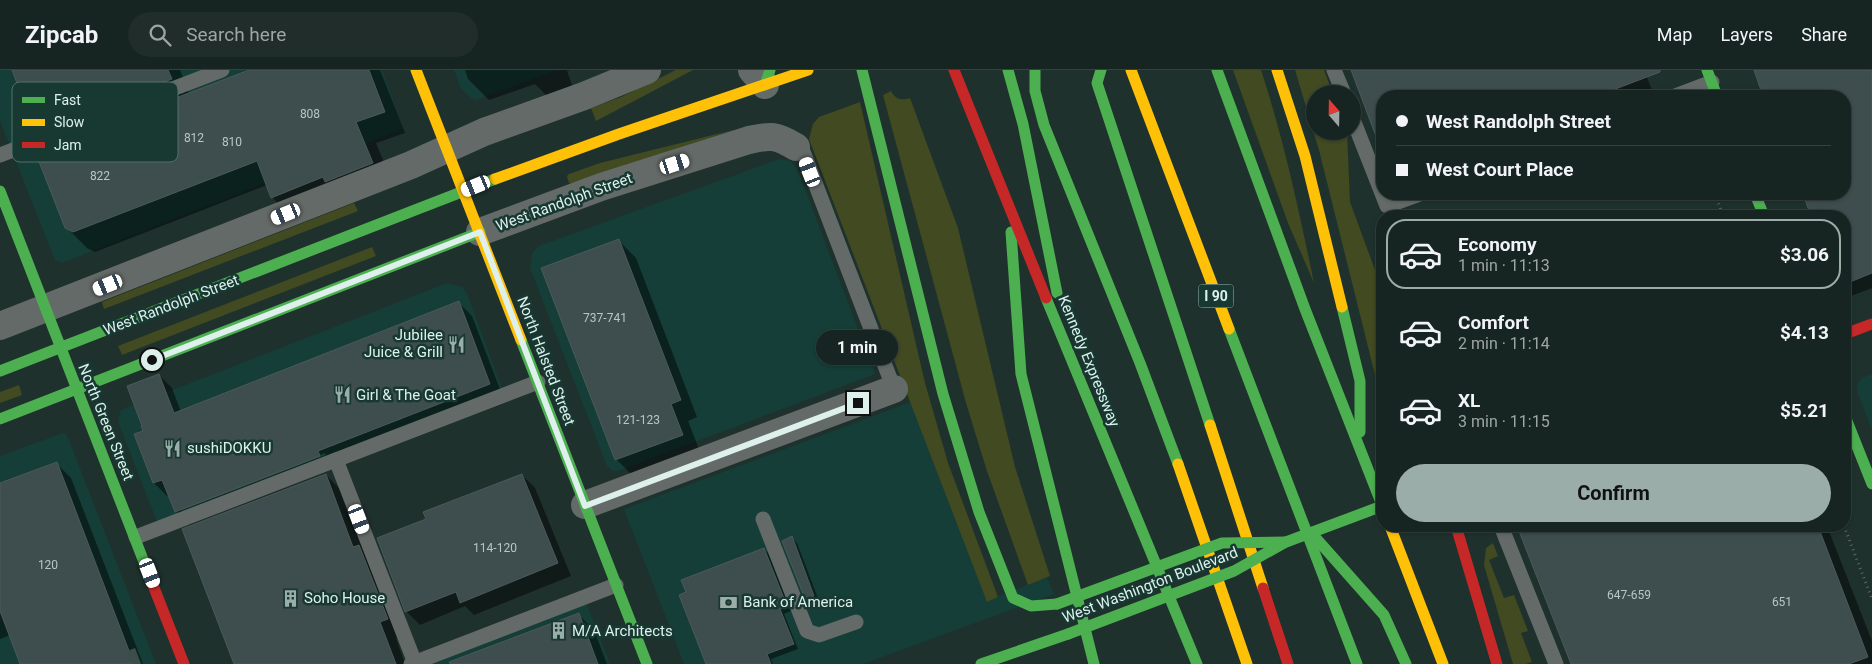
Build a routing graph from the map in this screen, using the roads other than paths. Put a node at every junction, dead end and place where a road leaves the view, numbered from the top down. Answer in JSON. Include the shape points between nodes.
{"nodes":[{"id":1,"x":222,"y":70,"type":"edge"},
{"id":2,"x":416,"y":70,"type":"edge"},
{"id":3,"x":647,"y":70,"type":"edge"},
{"id":4,"x":808,"y":70,"type":"edge"},
{"id":5,"x":862,"y":70,"type":"edge"},
{"id":6,"x":954,"y":70,"type":"edge"},
{"id":7,"x":1008,"y":70,"type":"edge"},
{"id":8,"x":1035,"y":70,"type":"edge"},
{"id":9,"x":1101,"y":70,"type":"edge"},
{"id":10,"x":1131,"y":70,"type":"edge"},
{"id":11,"x":1217,"y":70,"type":"edge"},
{"id":12,"x":1278,"y":70,"type":"edge"},
{"id":13,"x":1334,"y":70,"type":"edge"},
{"id":14,"x":762,"y":75,"type":"edge"},
{"id":15,"x":1712,"y":83,"type":"edge"},
{"id":16,"x":1340,"y":85,"type":"edge"},
{"id":17,"x":178,"y":87,"type":"edge"},
{"id":18,"x":1692,"y":90,"type":"edge"},
{"id":19,"x":1361,"y":140,"type":"edge"},
{"id":20,"x":796,"y":147,"type":"joint"},
{"id":21,"x":447,"y":148,"type":"junction"},
{"id":22,"x":12,"y":150,"type":"edge"},
{"id":23,"x":0,"y":155,"type":"edge"},
{"id":24,"x":1376,"y":178,"type":"edge"},
{"id":25,"x":0,"y":191,"type":"edge"},
{"id":26,"x":464,"y":191,"type":"junction"},
{"id":27,"x":1385,"y":200,"type":"edge"},
{"id":28,"x":1404,"y":200,"type":"edge"},
{"id":29,"x":1010,"y":211,"type":"junction"},
{"id":30,"x":480,"y":232,"type":"junction"},
{"id":31,"x":46,"y":309,"type":"junction"},
{"id":32,"x":1872,"y":324,"type":"edge"},
{"id":33,"x":0,"y":326,"type":"edge"},
{"id":34,"x":1851,"y":332,"type":"edge"},
{"id":35,"x":61,"y":348,"type":"junction"},
{"id":36,"x":1069,"y":352,"type":"junction"},
{"id":37,"x":0,"y":371,"type":"edge"},
{"id":38,"x":538,"y":382,"type":"junction"},
{"id":39,"x":77,"y":389,"type":"junction"},
{"id":40,"x":894,"y":389,"type":"joint"},
{"id":41,"x":0,"y":419,"type":"edge"},
{"id":42,"x":1851,"y":431,"type":"edge"},
{"id":43,"x":1360,"y":446,"type":"junction"},
{"id":44,"x":336,"y":460,"type":"junction"},
{"id":45,"x":1872,"y":484,"type":"edge"},
{"id":46,"x":1376,"y":489,"type":"edge"},
{"id":47,"x":585,"y":506,"type":"junction"},
{"id":48,"x":1376,"y":507,"type":"edge"},
{"id":49,"x":763,"y":519,"type":"dead end"},
{"id":50,"x":1302,"y":522,"type":"junction"},
{"id":51,"x":1392,"y":532,"type":"edge"},
{"id":52,"x":1458,"y":532,"type":"edge"},
{"id":53,"x":1503,"y":532,"type":"edge"},
{"id":54,"x":136,"y":537,"type":"junction"},
{"id":55,"x":1286,"y":542,"type":"junction"},
{"id":56,"x":616,"y":585,"type":"junction"},
{"id":57,"x":856,"y":622,"type":"dead end"},
{"id":58,"x":413,"y":663,"type":"edge"},
{"id":59,"x":184,"y":664,"type":"edge"},
{"id":60,"x":647,"y":664,"type":"edge"},
{"id":61,"x":981,"y":664,"type":"edge"},
{"id":62,"x":1094,"y":664,"type":"edge"},
{"id":63,"x":1197,"y":664,"type":"edge"},
{"id":64,"x":1248,"y":664,"type":"edge"},
{"id":65,"x":1288,"y":664,"type":"edge"},
{"id":66,"x":1357,"y":664,"type":"edge"},
{"id":67,"x":1406,"y":664,"type":"edge"},
{"id":68,"x":1443,"y":664,"type":"edge"},
{"id":69,"x":1497,"y":664,"type":"edge"},
{"id":70,"x":1556,"y":664,"type":"edge"}],
"edges":[{"from":1,"to":17,"type":"lane"},
{"from":2,"to":21,"type":"main road","name":"North Halsted Street"},
{"from":3,"to":21,"type":"street"},
{"from":4,"to":14,"type":"main road","name":"West Randolph Street"},
{"from":5,"to":55,"type":"main road","bridge":true,"via":[[943,394],[979,512],[1013,598],[1031,606],[1057,604],[1222,543]]},
{"from":6,"to":29,"type":"main road","name":"Kennedy Expressway"},
{"from":7,"to":36,"type":"main road","via":[[1023,124]]},
{"from":8,"to":64,"type":"main road","via":[[1036,102],[1044,125],[1179,467]]},
{"from":9,"to":65,"type":"main road","via":[[1097,83]]},
{"from":10,"to":50,"type":"main road","number":"I 90"},
{"from":11,"to":43,"type":"main road","via":[[1305,309]]},
{"from":12,"to":43,"type":"main road","via":[[1305,156],[1360,381]]},
{"from":13,"to":16,"type":"lane"},
{"from":14,"to":26,"type":"main road","name":"West Randolph Street","via":[[619,134]]},
{"from":15,"to":18,"type":"lane"},
{"from":19,"to":24,"type":"lane"},
{"from":20,"to":30,"type":"street","name":"West Randolph Street","via":[[769,136],[749,140],[600,187]]},
{"from":20,"to":40,"type":"lane","via":[[804,154]]},
{"from":21,"to":26,"type":"main road","name":"North Halsted Street"},
{"from":21,"to":31,"type":"street"},
{"from":22,"to":23,"type":"lane"},
{"from":25,"to":31,"type":"main road","name":"North Green Street"},
{"from":26,"to":30,"type":"main road","name":"North Halsted Street"},
{"from":26,"to":35,"type":"main road","name":"West Randolph Street"},
{"from":27,"to":28,"type":"lane","via":[[1387,206]]},
{"from":29,"to":36,"type":"main road","name":"Kennedy Expressway"},
{"from":29,"to":62,"type":"main road","via":[[1021,374]]},
{"from":30,"to":38,"type":"main road","name":"North Halsted Street"},
{"from":30,"to":39,"type":"main road","name":"West Randolph Street"},
{"from":31,"to":33,"type":"street"},
{"from":31,"to":35,"type":"main road","name":"North Green Street"},
{"from":32,"to":34,"type":"main road"},
{"from":35,"to":37,"type":"main road","name":"West Randolph Street"},
{"from":35,"to":39,"type":"main road","name":"North Green Street"},
{"from":36,"to":63,"type":"main road","name":"Kennedy Expressway"},
{"from":38,"to":44,"type":"lane"},
{"from":38,"to":47,"type":"main road","name":"North Halsted Street"},
{"from":39,"to":41,"type":"main road","name":"West Randolph Street"},
{"from":39,"to":54,"type":"main road","name":"North Green Street"},
{"from":40,"to":47,"type":"street"},
{"from":42,"to":45,"type":"main road"},
{"from":43,"to":46,"type":"main road"},
{"from":44,"to":54,"type":"lane"},
{"from":44,"to":58,"type":"lane"},
{"from":47,"to":56,"type":"main road","name":"North Halsted Street"},
{"from":48,"to":55,"type":"main road","name":"West Washington Boulevard","bridge":true},
{"from":49,"to":57,"type":"lane","via":[[807,631],[819,635]]},
{"from":50,"to":66,"type":"main road","number":"I 90"},
{"from":50,"to":67,"type":"main road","number":"I 90","via":[[1384,615]]},
{"from":51,"to":68,"type":"main road"},
{"from":52,"to":69,"type":"main road"},
{"from":53,"to":70,"type":"lane"},
{"from":54,"to":59,"type":"main road","name":"North Green Street"},
{"from":55,"to":61,"type":"main road","name":"West Washington Boulevard","bridge":true,"via":[[1234,571]]},
{"from":56,"to":58,"type":"lane"},
{"from":56,"to":60,"type":"main road","name":"North Halsted Street"}]}
